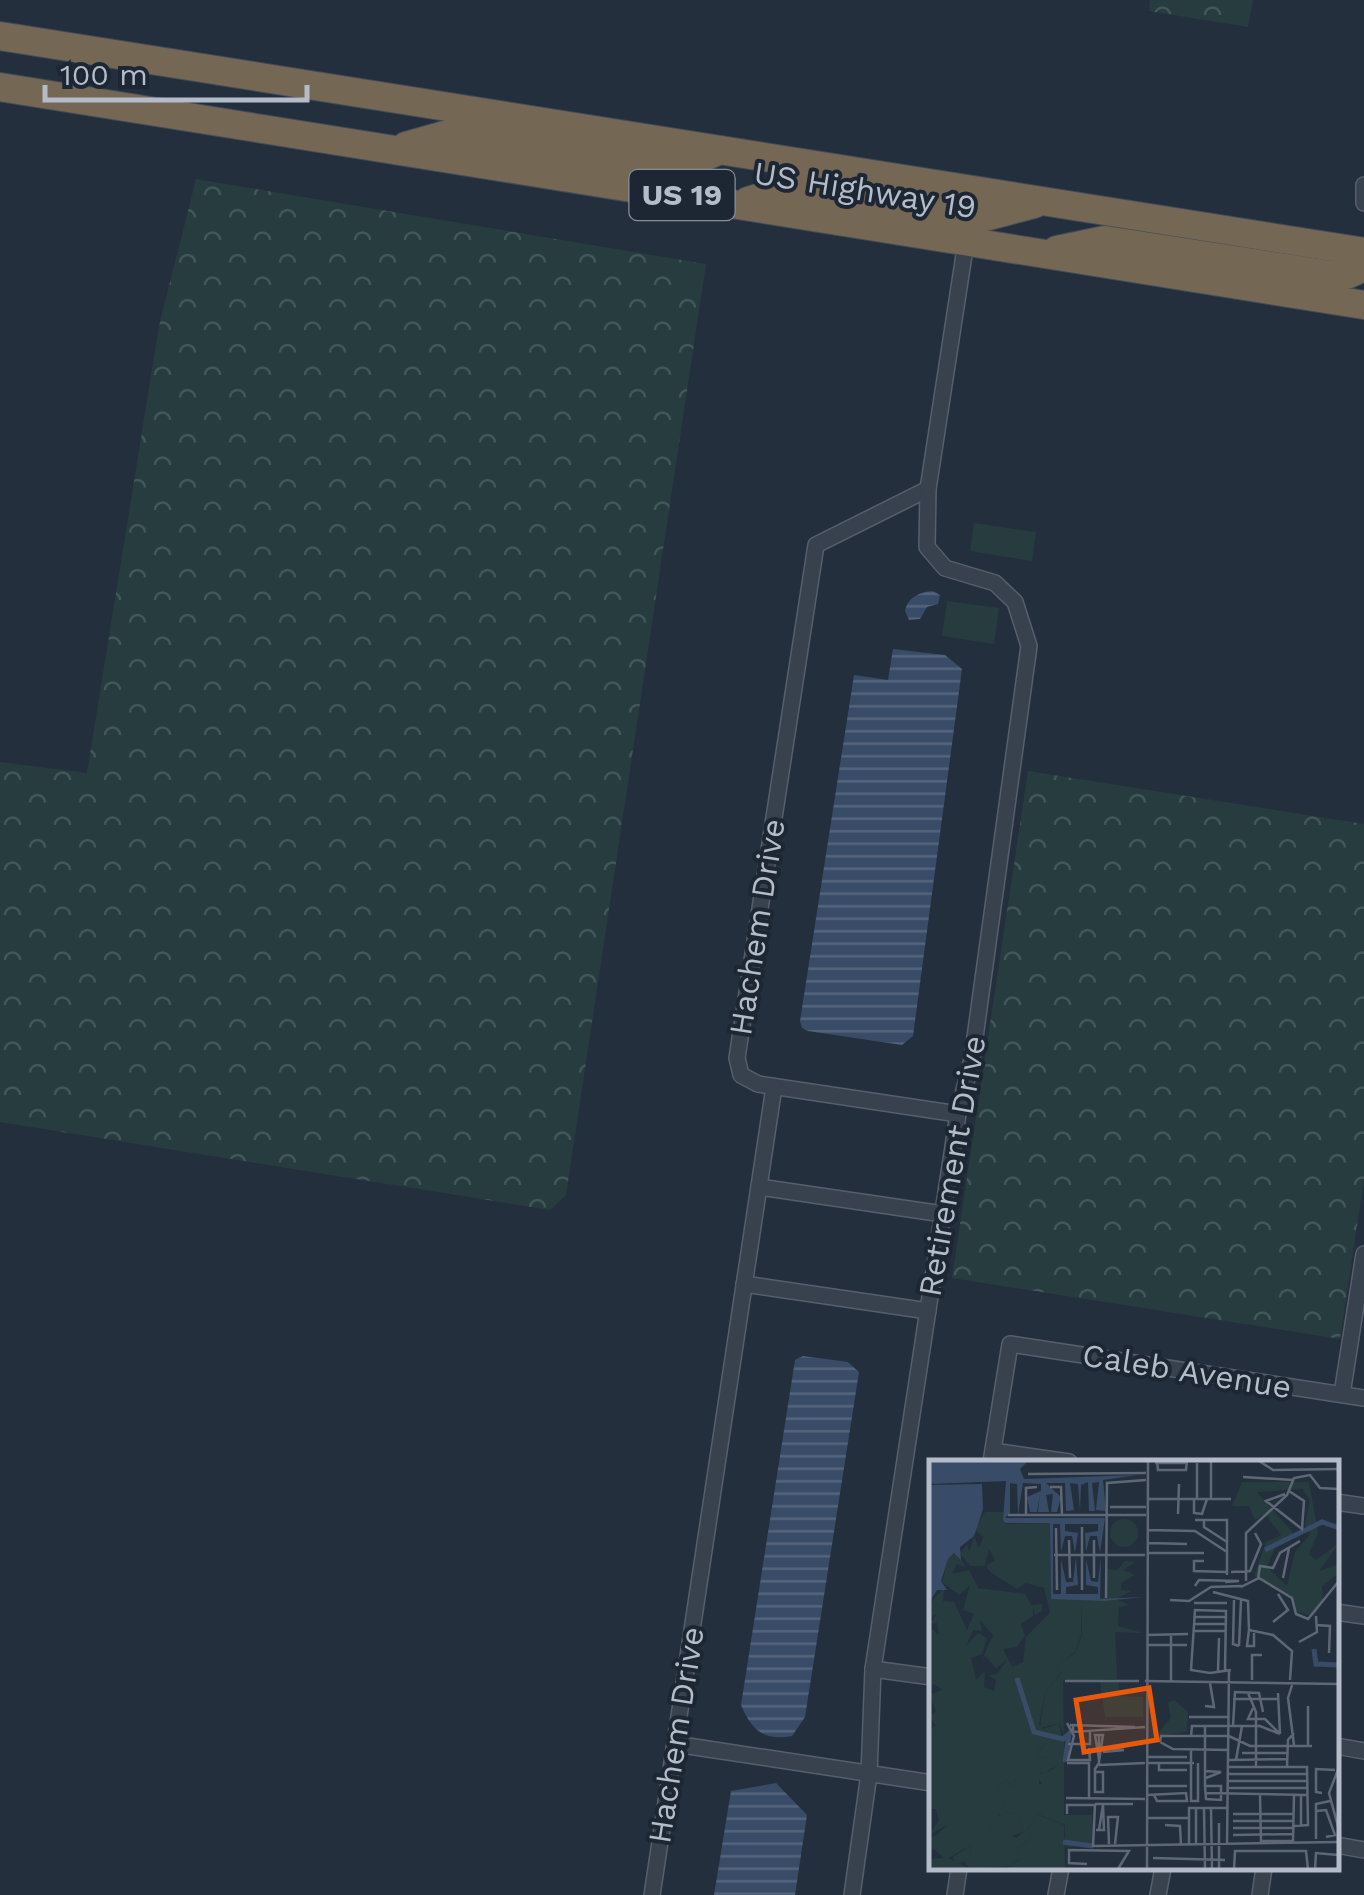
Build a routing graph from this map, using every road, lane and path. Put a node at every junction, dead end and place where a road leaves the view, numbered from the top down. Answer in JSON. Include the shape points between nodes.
{"nodes":[{"id":1,"x":0,"y":36,"type":"edge"},
{"id":2,"x":0,"y":86,"type":"edge"},
{"id":3,"x":395,"y":149,"type":"junction"},
{"id":4,"x":722,"y":150,"type":"junction"},
{"id":5,"x":1364,"y":186,"type":"edge"},
{"id":6,"x":1046,"y":201,"type":"junction"},
{"id":7,"x":1364,"y":203,"type":"edge"},
{"id":8,"x":739,"y":204,"type":"junction"},
{"id":9,"x":966,"y":242,"type":"junction"},
{"id":10,"x":1364,"y":252,"type":"edge"},
{"id":11,"x":1041,"y":254,"type":"junction"},
{"id":12,"x":1364,"y":267,"type":"edge"},
{"id":13,"x":1364,"y":305,"type":"edge"},
{"id":14,"x":928,"y":489,"type":"junction"},
{"id":15,"x":774,"y":1088,"type":"junction"},
{"id":16,"x":958,"y":1114,"type":"junction"},
{"id":17,"x":759,"y":1188,"type":"junction"},
{"id":18,"x":943,"y":1214,"type":"junction"},
{"id":19,"x":1364,"y":1254,"type":"edge"},
{"id":20,"x":744,"y":1284,"type":"junction"},
{"id":21,"x":928,"y":1311,"type":"junction"},
{"id":22,"x":1342,"y":1394,"type":"junction"},
{"id":23,"x":1364,"y":1398,"type":"edge"},
{"id":24,"x":992,"y":1457,"type":"edge"},
{"id":25,"x":1038,"y":1460,"type":"edge"},
{"id":26,"x":1339,"y":1502,"type":"edge"},
{"id":27,"x":1364,"y":1506,"type":"edge"},
{"id":28,"x":1339,"y":1612,"type":"edge"},
{"id":29,"x":1364,"y":1616,"type":"edge"},
{"id":30,"x":873,"y":1669,"type":"junction"},
{"id":31,"x":929,"y":1677,"type":"edge"},
{"id":32,"x":674,"y":1744,"type":"junction"},
{"id":33,"x":1339,"y":1747,"type":"edge"},
{"id":34,"x":1364,"y":1751,"type":"edge"},
{"id":35,"x":869,"y":1774,"type":"junction"},
{"id":36,"x":929,"y":1784,"type":"edge"},
{"id":37,"x":1339,"y":1846,"type":"edge"},
{"id":38,"x":1364,"y":1850,"type":"edge"},
{"id":39,"x":959,"y":1870,"type":"edge"},
{"id":40,"x":1060,"y":1870,"type":"edge"},
{"id":41,"x":1162,"y":1870,"type":"edge"},
{"id":42,"x":1264,"y":1870,"type":"edge"},
{"id":43,"x":652,"y":1895,"type":"edge"},
{"id":44,"x":852,"y":1895,"type":"edge"},
{"id":45,"x":954,"y":1895,"type":"edge"},
{"id":46,"x":1056,"y":1895,"type":"edge"},
{"id":47,"x":1158,"y":1895,"type":"edge"},
{"id":48,"x":1260,"y":1895,"type":"edge"}],
"edges":[{"from":1,"to":4,"type":"highway","name":"US Highway 19","number":"US 19"},
{"from":2,"to":3,"type":"highway","name":"US Highway 19","number":"US 19"},
{"from":3,"to":4,"type":"highway","via":[[452,133],[676,168]]},
{"from":3,"to":8,"type":"highway","name":"US Highway 19","number":"US 19"},
{"from":4,"to":6,"type":"highway","name":"US Highway 19","number":"US 19"},
{"from":5,"to":7,"type":"street"},
{"from":6,"to":8,"type":"highway","via":[[985,217],[794,187]]},
{"from":6,"to":10,"type":"highway","name":"US Highway 19","number":"US 19"},
{"from":8,"to":9,"type":"highway","name":"US Highway 19","number":"US 19"},
{"from":9,"to":11,"type":"highway","name":"US Highway 19","number":"US 19"},
{"from":9,"to":14,"type":"street"},
{"from":11,"to":12,"type":"highway","via":[[1105,240],[1331,275]]},
{"from":11,"to":13,"type":"highway","name":"US Highway 19","number":"US 19"},
{"from":14,"to":15,"type":"street","name":"Hachem Drive","via":[[816,545],[737,1058],[741,1074]]},
{"from":14,"to":16,"type":"street","name":"Retirement Drive","via":[[927,546],[945,568],[1005,592],[1030,646],[972,1059]]},
{"from":15,"to":16,"type":"street"},
{"from":15,"to":17,"type":"street","name":"Hachem Drive"},
{"from":16,"to":18,"type":"street","name":"Retirement Drive"},
{"from":17,"to":18,"type":"street"},
{"from":17,"to":20,"type":"street","name":"Hachem Drive"},
{"from":18,"to":21,"type":"street","name":"Retirement Drive"},
{"from":19,"to":22,"type":"street"},
{"from":20,"to":21,"type":"street"},
{"from":20,"to":32,"type":"street","name":"Hachem Drive"},
{"from":21,"to":30,"type":"street","name":"Retirement Drive"},
{"from":22,"to":23,"type":"street","name":"Caleb Avenue"},
{"from":22,"to":24,"type":"street","name":"Caleb Avenue","via":[[1010,1344]]},
{"from":24,"to":25,"type":"street"},
{"from":26,"to":27,"type":"street"},
{"from":28,"to":29,"type":"street"},
{"from":30,"to":31,"type":"street"},
{"from":30,"to":35,"type":"street","name":"Retirement Drive"},
{"from":32,"to":35,"type":"street"},
{"from":32,"to":43,"type":"street","name":"Hachem Drive"},
{"from":33,"to":34,"type":"street"},
{"from":35,"to":36,"type":"street"},
{"from":35,"to":44,"type":"street","name":"Retirement Drive"},
{"from":37,"to":38,"type":"street"},
{"from":39,"to":45,"type":"street"},
{"from":40,"to":46,"type":"street"},
{"from":41,"to":47,"type":"street"},
{"from":42,"to":48,"type":"street"}]}
